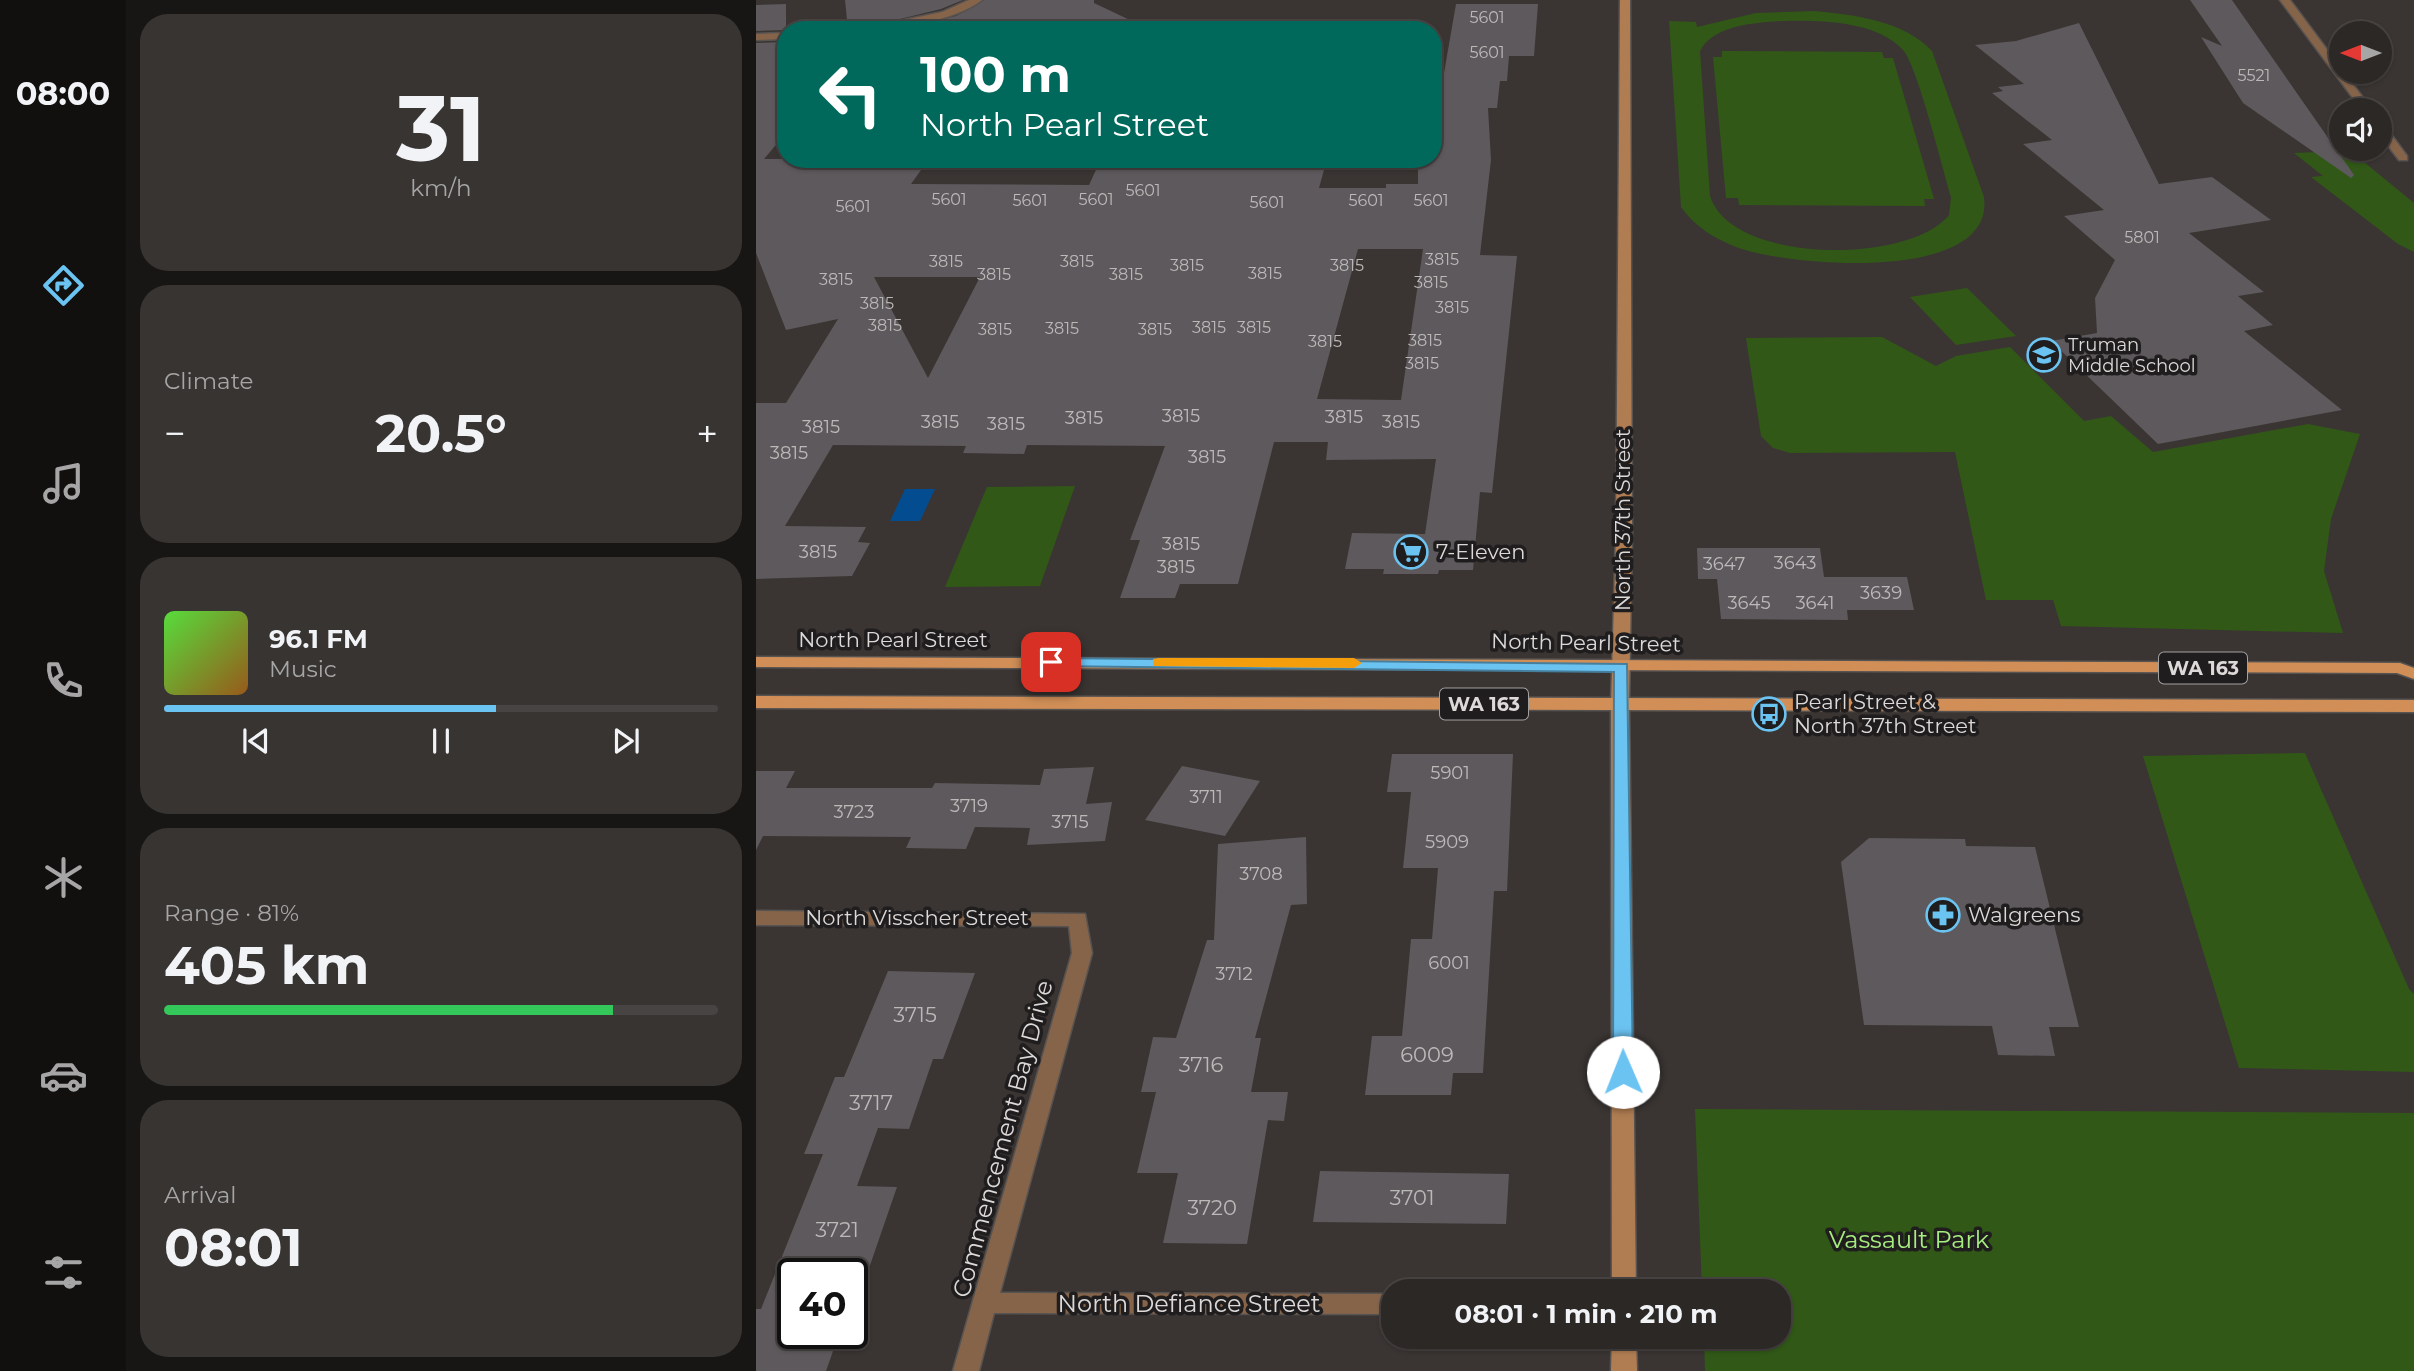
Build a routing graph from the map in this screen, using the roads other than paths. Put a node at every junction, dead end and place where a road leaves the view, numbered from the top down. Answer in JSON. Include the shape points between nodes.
{"nodes":[{"id":1,"x":977,"y":0,"type":"edge"},
{"id":2,"x":1625,"y":0,"type":"edge"},
{"id":3,"x":2285,"y":0,"type":"edge"},
{"id":4,"x":906,"y":21,"type":"edge"},
{"id":5,"x":777,"y":36,"type":"edge"},
{"id":6,"x":756,"y":37,"type":"edge"},
{"id":7,"x":2358,"y":98,"type":"edge"},
{"id":8,"x":2392,"y":143,"type":"edge"},
{"id":9,"x":2403,"y":158,"type":"dead end"},
{"id":10,"x":756,"y":662,"type":"edge"},
{"id":11,"x":1622,"y":667,"type":"junction"},
{"id":12,"x":2414,"y":674,"type":"edge"},
{"id":13,"x":756,"y":702,"type":"edge"},
{"id":14,"x":1620,"y":705,"type":"junction"},
{"id":15,"x":2414,"y":706,"type":"edge"},
{"id":16,"x":756,"y":918,"type":"edge"},
{"id":17,"x":1078,"y":919,"type":"joint"},
{"id":18,"x":1624,"y":1279,"type":"edge"},
{"id":19,"x":985,"y":1303,"type":"junction"},
{"id":20,"x":1381,"y":1304,"type":"edge"},
{"id":21,"x":1624,"y":1349,"type":"edge"},
{"id":22,"x":966,"y":1371,"type":"edge"},
{"id":23,"x":1624,"y":1371,"type":"edge"}],
"edges":[{"from":1,"to":4,"type":"street"},
{"from":2,"to":11,"type":"street","name":"North 37th Street"},
{"from":3,"to":7,"type":"street"},
{"from":5,"to":6,"type":"street"},
{"from":8,"to":9,"type":"street"},
{"from":10,"to":11,"type":"main road","name":"North Pearl Street","number":"WA 163"},
{"from":11,"to":12,"type":"main road","name":"North Pearl Street","number":"WA 163","via":[[2400,668]]},
{"from":11,"to":14,"type":"street","name":"North 37th Street"},
{"from":13,"to":14,"type":"main road","number":"WA 163"},
{"from":14,"to":15,"type":"main road","number":"WA 163"},
{"from":14,"to":18,"type":"street","name":"North 37th Street"},
{"from":16,"to":17,"type":"street","name":"North Visscher Street"},
{"from":17,"to":19,"type":"street","name":"Commencement Bay Drive","via":[[1082,953]]},
{"from":19,"to":20,"type":"street","name":"North Defiance Street"},
{"from":19,"to":22,"type":"street","name":"Commencement Bay Drive"},
{"from":21,"to":23,"type":"street"}]}
